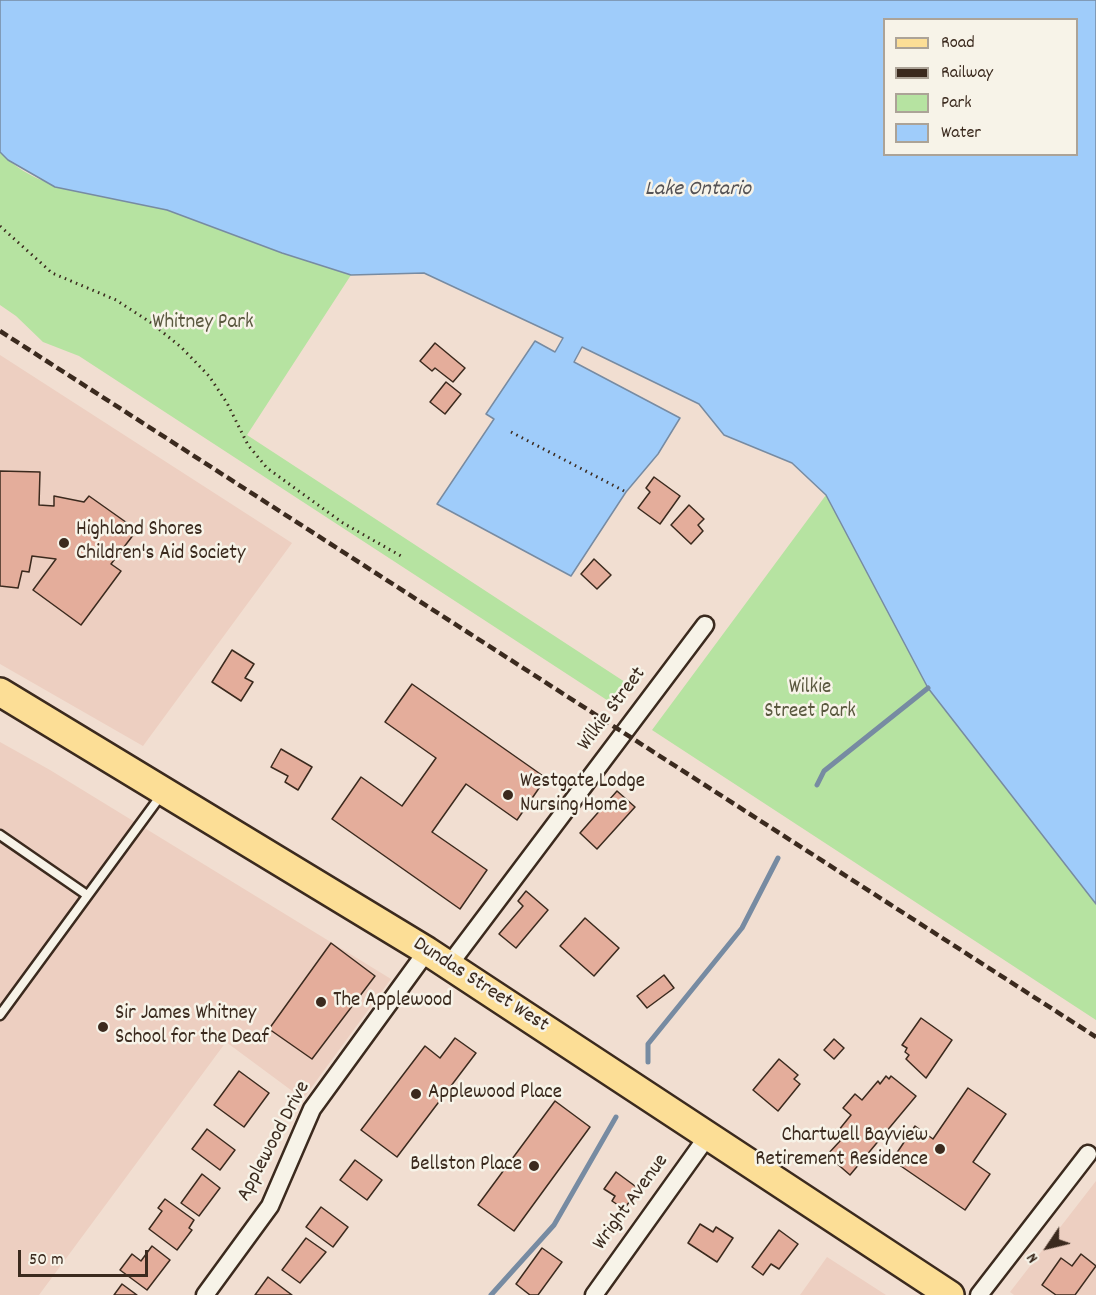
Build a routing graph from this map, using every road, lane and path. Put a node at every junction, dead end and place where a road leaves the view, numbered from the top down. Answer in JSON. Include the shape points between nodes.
{"nodes":[{"id":1,"x":0,"y":226,"type":"edge"},
{"id":2,"x":511,"y":432,"type":"dead end"},
{"id":3,"x":626,"y":492,"type":"dead end"},
{"id":4,"x":401,"y":556,"type":"dead end"},
{"id":5,"x":705,"y":625,"type":"dead end"},
{"id":6,"x":0,"y":692,"type":"edge"},
{"id":7,"x":164,"y":791,"type":"junction"},
{"id":8,"x":0,"y":835,"type":"edge"},
{"id":9,"x":87,"y":895,"type":"junction"},
{"id":10,"x":438,"y":958,"type":"junction"},
{"id":11,"x":0,"y":1015,"type":"edge"},
{"id":12,"x":708,"y":1137,"type":"junction"},
{"id":13,"x":1088,"y":1154,"type":"dead end"},
{"id":14,"x":205,"y":1295,"type":"edge"},
{"id":15,"x":594,"y":1295,"type":"edge"},
{"id":16,"x":950,"y":1295,"type":"edge"},
{"id":17,"x":979,"y":1295,"type":"edge"}],
"edges":[{"from":1,"to":4,"type":"path","via":[[52,273],[116,300],[173,341],[209,376],[228,403],[248,445],[267,468],[334,517]]},
{"from":2,"to":3,"type":"path"},
{"from":5,"to":10,"type":"street","name":"Wilkie Street"},
{"from":6,"to":7,"type":"main road","name":"Dundas Street West"},
{"from":7,"to":9,"type":"lane"},
{"from":7,"to":10,"type":"main road","name":"Dundas Street West"},
{"from":8,"to":9,"type":"lane"},
{"from":9,"to":11,"type":"lane"},
{"from":10,"to":12,"type":"main road","name":"Dundas Street West"},
{"from":10,"to":14,"type":"street","name":"Applewood Drive","via":[[312,1109],[270,1206]]},
{"from":12,"to":15,"type":"street","name":"Wright Avenue"},
{"from":12,"to":16,"type":"main road","name":"Dundas Street West"},
{"from":13,"to":17,"type":"street"}]}
